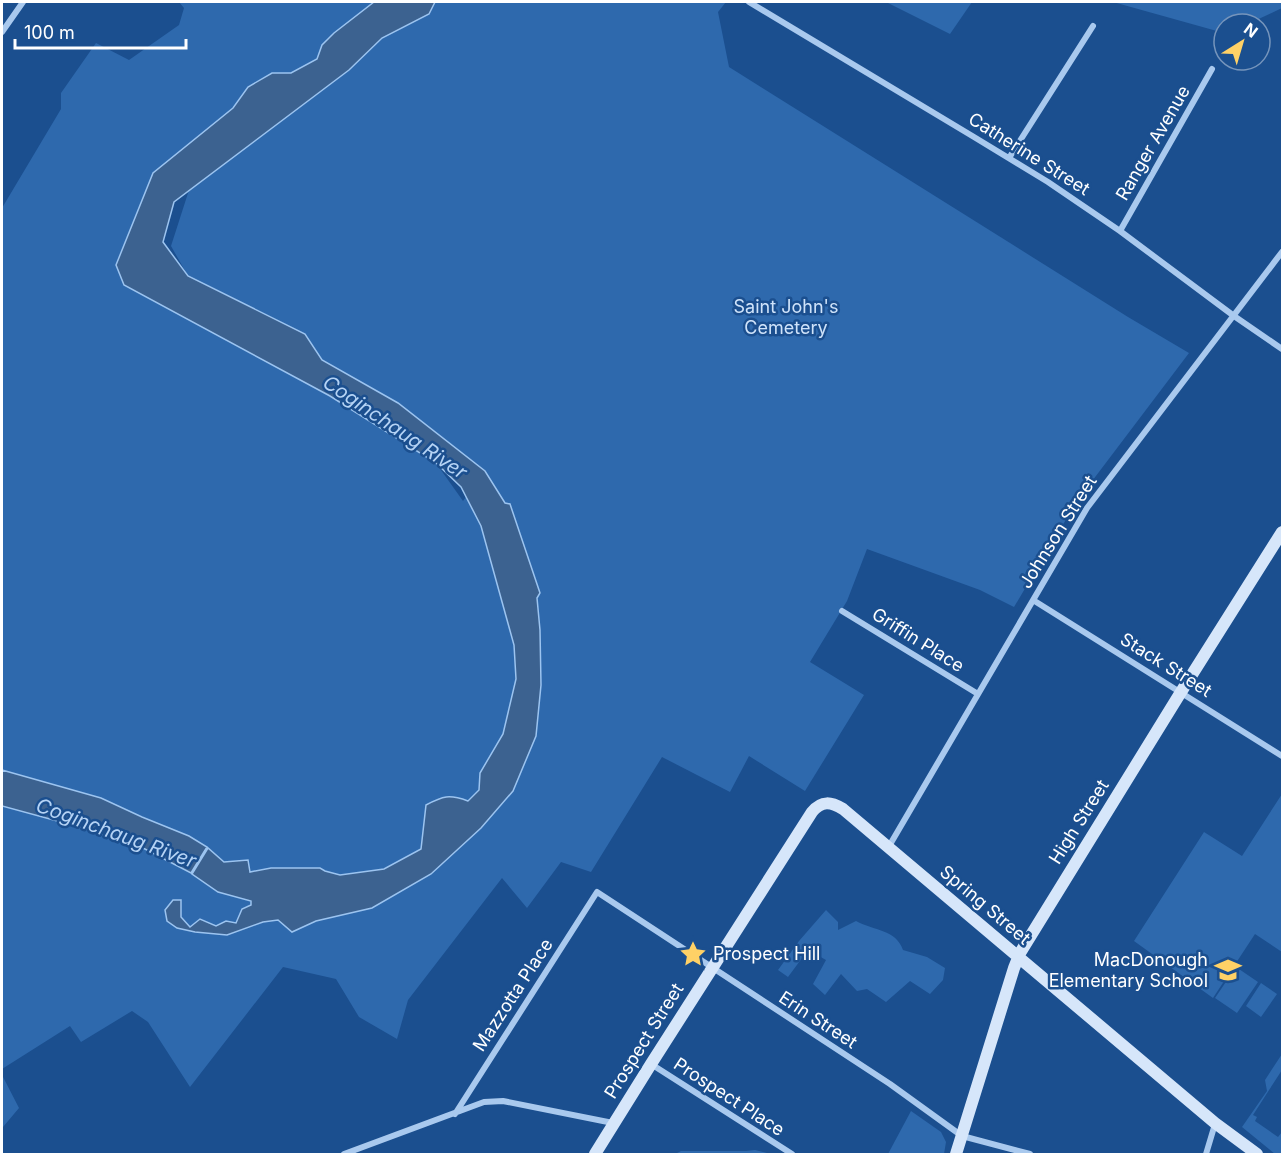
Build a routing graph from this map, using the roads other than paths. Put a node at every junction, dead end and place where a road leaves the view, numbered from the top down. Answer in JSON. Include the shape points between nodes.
{"nodes":[{"id":1,"x":22,"y":2,"type":"edge"},
{"id":2,"x":749,"y":2,"type":"edge"},
{"id":3,"x":1093,"y":26,"type":"dead end"},
{"id":4,"x":2,"y":32,"type":"edge"},
{"id":5,"x":1212,"y":69,"type":"dead end"},
{"id":6,"x":1009,"y":158,"type":"junction"},
{"id":7,"x":1120,"y":231,"type":"junction"},
{"id":8,"x":1282,"y":252,"type":"edge"},
{"id":9,"x":1234,"y":316,"type":"junction"},
{"id":10,"x":1282,"y":349,"type":"edge"},
{"id":11,"x":1282,"y":532,"type":"edge"},
{"id":12,"x":1033,"y":600,"type":"junction"},
{"id":13,"x":842,"y":611,"type":"dead end"},
{"id":14,"x":1181,"y":693,"type":"junction"},
{"id":15,"x":978,"y":694,"type":"junction"},
{"id":16,"x":1282,"y":756,"type":"edge"},
{"id":17,"x":826,"y":803,"type":"joint"},
{"id":18,"x":888,"y":848,"type":"junction"},
{"id":19,"x":597,"y":892,"type":"joint"},
{"id":20,"x":1018,"y":957,"type":"junction"},
{"id":21,"x":712,"y":968,"type":"junction"},
{"id":22,"x":651,"y":1064,"type":"junction"},
{"id":23,"x":455,"y":1114,"type":"junction"},
{"id":24,"x":1215,"y":1123,"type":"junction"},
{"id":25,"x":613,"y":1124,"type":"junction"},
{"id":26,"x":962,"y":1136,"type":"junction"},
{"id":27,"x":344,"y":1155,"type":"edge"},
{"id":28,"x":595,"y":1155,"type":"edge"},
{"id":29,"x":792,"y":1155,"type":"edge"},
{"id":30,"x":956,"y":1155,"type":"edge"},
{"id":31,"x":1030,"y":1155,"type":"edge"},
{"id":32,"x":1206,"y":1155,"type":"edge"},
{"id":33,"x":1257,"y":1155,"type":"edge"}],
"edges":[{"from":1,"to":4,"type":"street"},
{"from":2,"to":6,"type":"street","name":"Catherine Street"},
{"from":3,"to":6,"type":"street"},
{"from":5,"to":7,"type":"street","name":"Ranger Avenue"},
{"from":6,"to":7,"type":"street","name":"Catherine Street"},
{"from":7,"to":9,"type":"street","name":"Catherine Street"},
{"from":8,"to":9,"type":"street","name":"Johnson Street"},
{"from":9,"to":10,"type":"street","name":"Catherine Street"},
{"from":9,"to":12,"type":"street","name":"Johnson Street","via":[[1087,508]]},
{"from":11,"to":14,"type":"street","name":"High Street"},
{"from":12,"to":14,"type":"street","name":"Stack Street"},
{"from":12,"to":15,"type":"street","name":"Johnson Street"},
{"from":13,"to":15,"type":"street","name":"Griffin Place"},
{"from":14,"to":16,"type":"street","name":"Stack Street"},
{"from":14,"to":20,"type":"street","name":"High Street"},
{"from":15,"to":18,"type":"street","name":"Johnson Street"},
{"from":17,"to":18,"type":"street","name":"Spring Street","via":[[843,809]]},
{"from":17,"to":21,"type":"street","name":"Prospect Street","via":[[812,812]]},
{"from":18,"to":20,"type":"street","name":"Spring Street"},
{"from":19,"to":21,"type":"street","name":"Erin Street"},
{"from":19,"to":23,"type":"street","name":"Mazzotta Place"},
{"from":20,"to":24,"type":"street","name":"Spring Street"},
{"from":20,"to":26,"type":"street","name":"High Street"},
{"from":21,"to":22,"type":"street","name":"Prospect Street"},
{"from":21,"to":26,"type":"street","name":"Erin Street","via":[[890,1083]]},
{"from":22,"to":25,"type":"street","name":"Prospect Street"},
{"from":22,"to":29,"type":"street","name":"Prospect Place"},
{"from":23,"to":25,"type":"street","via":[[484,1102],[503,1101]]},
{"from":23,"to":27,"type":"street"},
{"from":24,"to":32,"type":"street"},
{"from":24,"to":33,"type":"street","name":"Spring Street"},
{"from":25,"to":28,"type":"street","name":"Prospect Street"},
{"from":26,"to":30,"type":"street","name":"High Street"},
{"from":26,"to":31,"type":"street","name":"Erin Street"}]}
